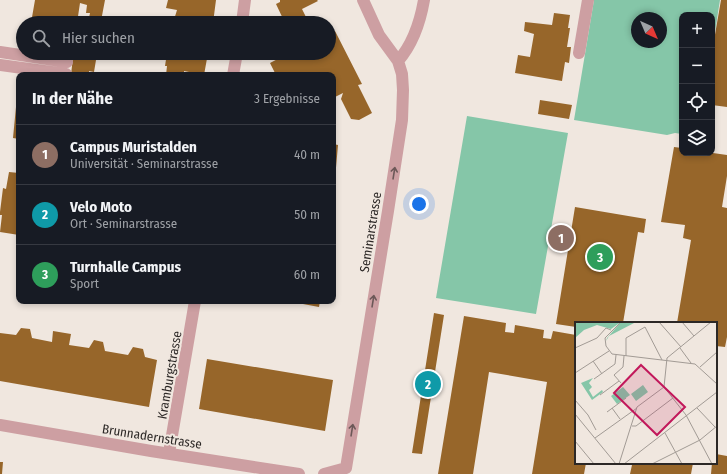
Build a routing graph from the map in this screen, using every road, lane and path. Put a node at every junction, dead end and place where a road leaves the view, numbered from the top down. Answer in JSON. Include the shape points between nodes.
{"nodes":[{"id":1,"x":245,"y":0,"type":"edge"},
{"id":2,"x":363,"y":0,"type":"edge"},
{"id":3,"x":424,"y":0,"type":"edge"},
{"id":4,"x":588,"y":0,"type":"edge"},
{"id":5,"x":243,"y":16,"type":"edge"},
{"id":6,"x":0,"y":52,"type":"edge"},
{"id":7,"x":579,"y":53,"type":"dead end"},
{"id":8,"x":16,"y":54,"type":"edge"},
{"id":9,"x":54,"y":60,"type":"edge"},
{"id":10,"x":236,"y":60,"type":"edge"},
{"id":11,"x":398,"y":61,"type":"junction"},
{"id":12,"x":67,"y":62,"type":"dead end"},
{"id":13,"x":0,"y":65,"type":"edge"},
{"id":14,"x":51,"y":72,"type":"edge"},
{"id":15,"x":234,"y":72,"type":"edge"},
{"id":16,"x":194,"y":304,"type":"edge"},
{"id":17,"x":0,"y":425,"type":"edge"},
{"id":18,"x":169,"y":454,"type":"junction"},
{"id":19,"x":348,"y":471,"type":"edge"},
{"id":20,"x":299,"y":474,"type":"edge"},
{"id":21,"x":324,"y":474,"type":"edge"}],
"edges":[{"from":1,"to":5,"type":"street"},
{"from":2,"to":11,"type":"street","name":"Seminarstrasse","via":[[379,35]]},
{"from":3,"to":11,"type":"street","via":[[409,48]]},
{"from":4,"to":7,"type":"street"},
{"from":6,"to":8,"type":"street"},
{"from":9,"to":12,"type":"street"},
{"from":10,"to":15,"type":"street"},
{"from":19,"to":11,"type":"street","name":"Seminarstrasse","one_way":true,"via":[[402,120],[402,74]]},
{"from":13,"to":14,"type":"street"},
{"from":16,"to":18,"type":"street","name":"Kramburgstrasse"},
{"from":17,"to":18,"type":"street","name":"Brunnadernstrasse"},
{"from":18,"to":20,"type":"street","name":"Brunnadernstrasse"},
{"from":19,"to":21,"type":"street"}]}
